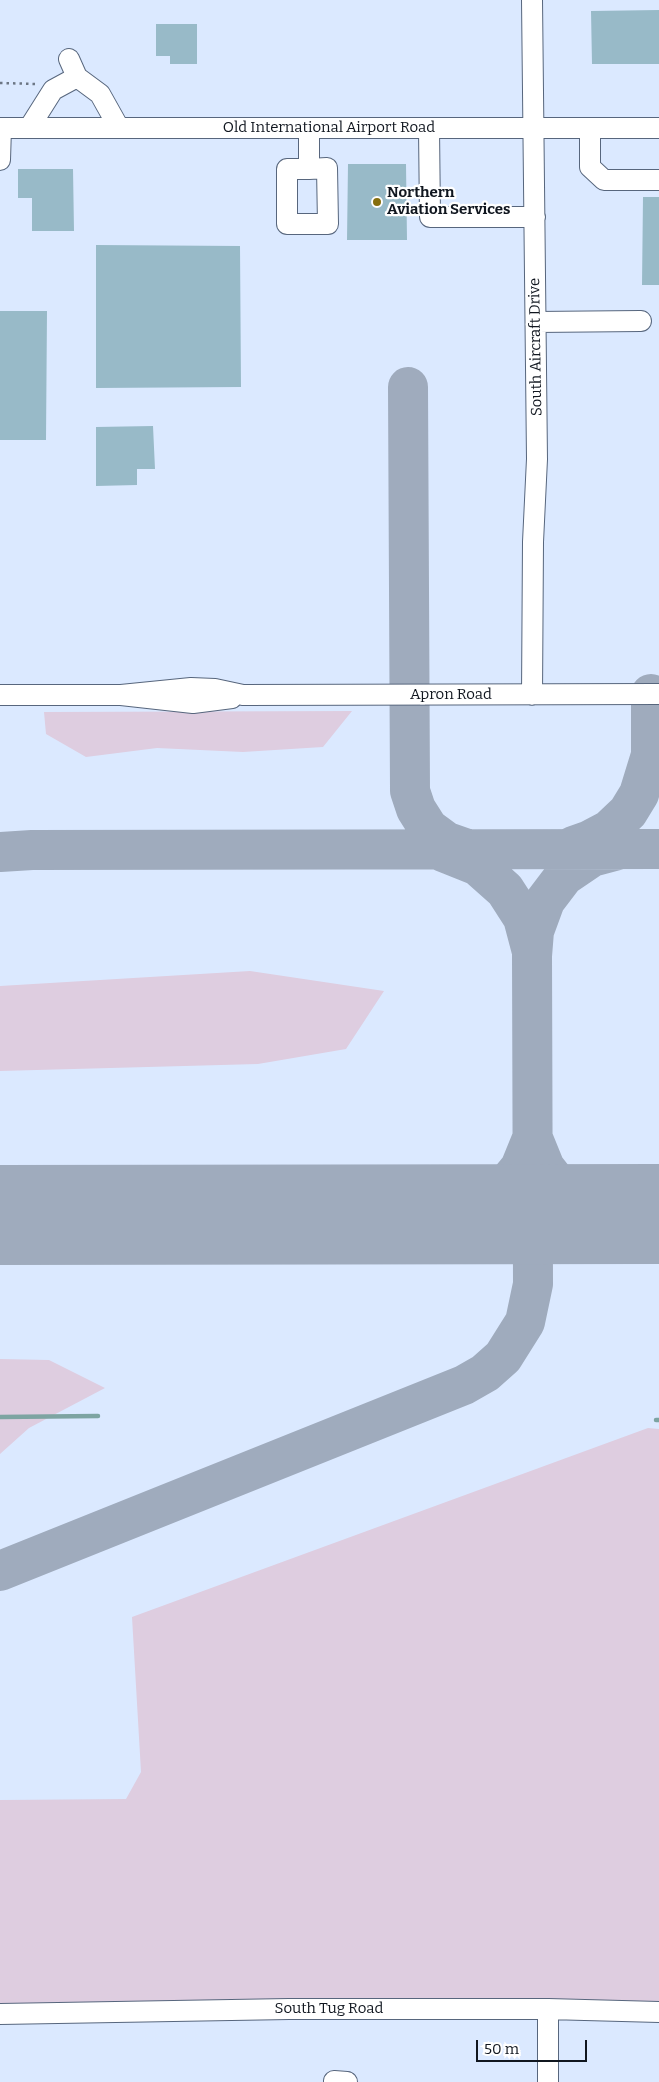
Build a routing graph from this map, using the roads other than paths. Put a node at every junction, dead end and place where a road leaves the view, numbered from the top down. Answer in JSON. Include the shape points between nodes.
{"nodes":[{"id":1,"x":532,"y":0,"type":"edge"},
{"id":2,"x":69,"y":58,"type":"dead end"},
{"id":3,"x":77,"y":77,"type":"junction"},
{"id":4,"x":0,"y":128,"type":"edge"},
{"id":5,"x":29,"y":128,"type":"junction"},
{"id":6,"x":119,"y":128,"type":"junction"},
{"id":7,"x":310,"y":128,"type":"junction"},
{"id":8,"x":659,"y":128,"type":"edge"},
{"id":9,"x":429,"y":129,"type":"junction"},
{"id":10,"x":534,"y":129,"type":"junction"},
{"id":11,"x":590,"y":129,"type":"junction"},
{"id":12,"x":0,"y":160,"type":"edge"},
{"id":13,"x":310,"y":168,"type":"dead end"},
{"id":14,"x":659,"y":180,"type":"edge"},
{"id":15,"x":535,"y":218,"type":"junction"},
{"id":16,"x":641,"y":321,"type":"dead end"},
{"id":17,"x":536,"y":322,"type":"junction"},
{"id":18,"x":659,"y":694,"type":"edge"},
{"id":19,"x":532,"y":695,"type":"junction"},
{"id":20,"x":0,"y":696,"type":"edge"},
{"id":21,"x":548,"y":2009,"type":"junction"},
{"id":22,"x":659,"y":2012,"type":"edge"},
{"id":23,"x":0,"y":2014,"type":"edge"},
{"id":24,"x":548,"y":2082,"type":"edge"}],
"edges":[{"from":1,"to":10,"type":"street","name":"South Aircraft Drive"},
{"from":2,"to":3,"type":"street"},
{"from":3,"to":5,"type":"street","via":[[53,90]]},
{"from":3,"to":6,"type":"street","via":[[100,94]]},
{"from":4,"to":5,"type":"street","name":"Old International Airport Road"},
{"from":4,"to":12,"type":"street"},
{"from":5,"to":6,"type":"street","name":"Old International Airport Road"},
{"from":6,"to":7,"type":"street","name":"Old International Airport Road"},
{"from":7,"to":9,"type":"street","name":"Old International Airport Road"},
{"from":7,"to":13,"type":"street"},
{"from":8,"to":11,"type":"street","name":"Old International Airport Road"},
{"from":9,"to":10,"type":"street","name":"Old International Airport Road"},
{"from":9,"to":15,"type":"street","via":[[430,217]]},
{"from":10,"to":11,"type":"street","name":"Old International Airport Road"},
{"from":10,"to":15,"type":"street","name":"South Aircraft Drive"},
{"from":11,"to":14,"type":"street","via":[[590,167],[604,180]]},
{"from":15,"to":17,"type":"street","name":"South Aircraft Drive"},
{"from":16,"to":17,"type":"street"},
{"from":17,"to":19,"type":"street","name":"South Aircraft Drive"},
{"from":18,"to":19,"type":"street","name":"Apron Road"},
{"from":19,"to":20,"type":"street","name":"Apron Road","via":[[243,695],[202,688],[120,695]]},
{"from":21,"to":22,"type":"street","name":"South Tug Road"},
{"from":21,"to":23,"type":"street","name":"South Tug Road"},
{"from":21,"to":24,"type":"street"}]}
